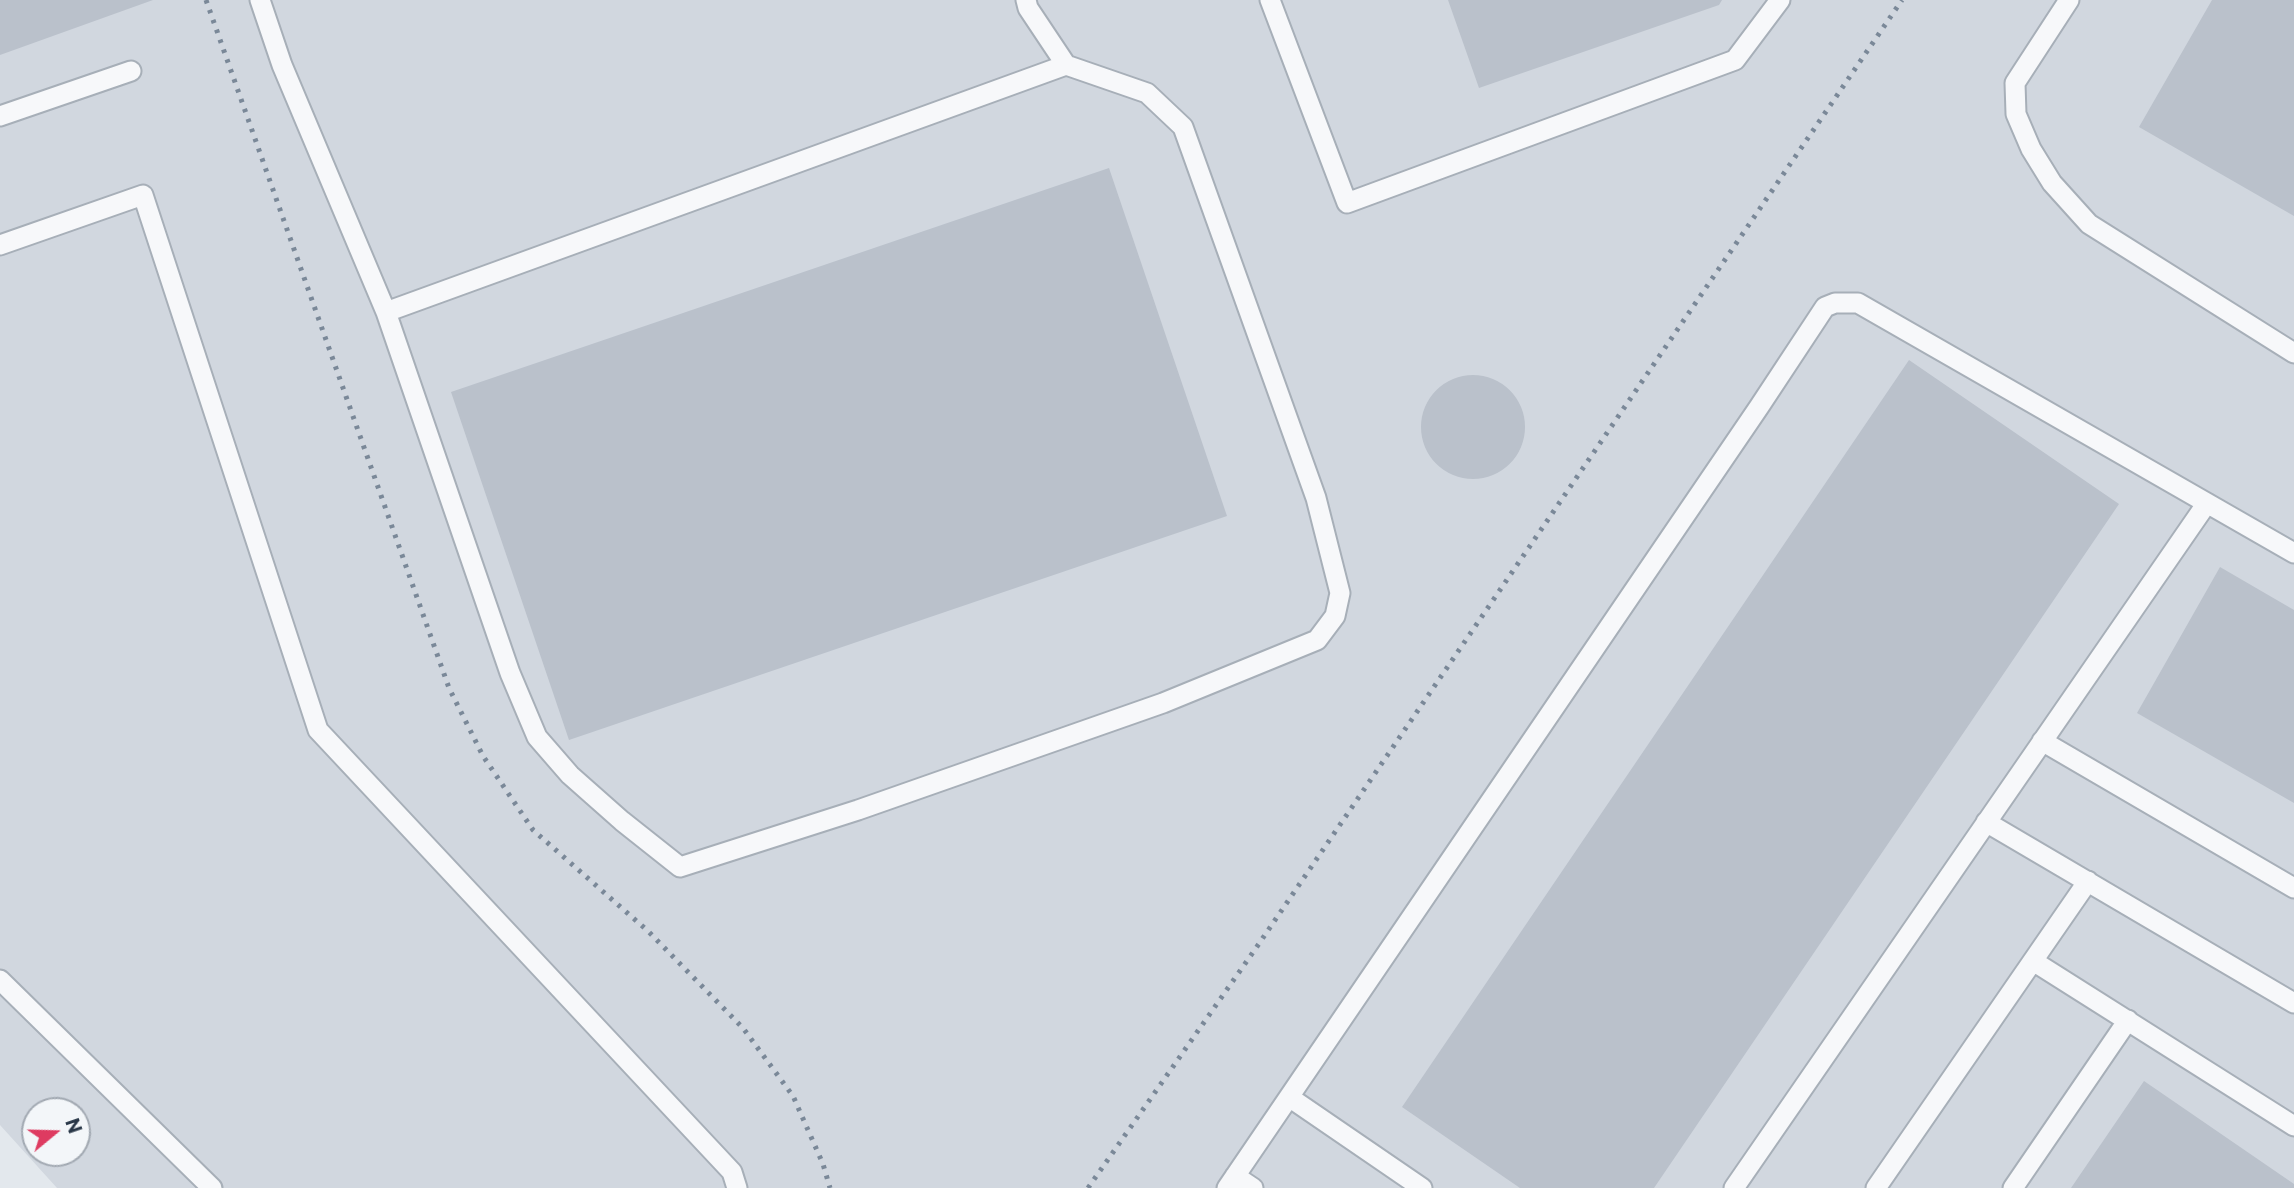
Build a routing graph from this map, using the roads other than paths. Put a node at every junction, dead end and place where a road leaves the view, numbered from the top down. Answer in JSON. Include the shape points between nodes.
{"nodes":[{"id":1,"x":260,"y":0,"type":"edge"},
{"id":2,"x":1026,"y":0,"type":"edge"},
{"id":3,"x":1270,"y":0,"type":"edge"},
{"id":4,"x":1780,"y":0,"type":"edge"},
{"id":5,"x":2069,"y":0,"type":"edge"},
{"id":6,"x":1066,"y":65,"type":"junction"},
{"id":7,"x":131,"y":71,"type":"dead end"},
{"id":8,"x":0,"y":116,"type":"edge"},
{"id":9,"x":0,"y":245,"type":"edge"},
{"id":10,"x":386,"y":312,"type":"junction"},
{"id":11,"x":2294,"y":353,"type":"edge"},
{"id":12,"x":2207,"y":503,"type":"junction"},
{"id":13,"x":2294,"y":553,"type":"edge"},
{"id":14,"x":2042,"y":741,"type":"junction"},
{"id":15,"x":1986,"y":822,"type":"junction"},
{"id":16,"x":2088,"y":881,"type":"junction"},
{"id":17,"x":2294,"y":888,"type":"edge"},
{"id":18,"x":2033,"y":961,"type":"junction"},
{"id":19,"x":0,"y":980,"type":"edge"},
{"id":20,"x":2294,"y":1003,"type":"edge"},
{"id":21,"x":2127,"y":1020,"type":"junction"},
{"id":22,"x":1289,"y":1097,"type":"junction"},
{"id":23,"x":2294,"y":1126,"type":"edge"},
{"id":24,"x":1231,"y":1182,"type":"edge"},
{"id":25,"x":212,"y":1188,"type":"edge"},
{"id":26,"x":737,"y":1188,"type":"edge"},
{"id":27,"x":1253,"y":1188,"type":"edge"},
{"id":28,"x":1422,"y":1188,"type":"edge"},
{"id":29,"x":1734,"y":1188,"type":"edge"},
{"id":30,"x":1876,"y":1188,"type":"edge"},
{"id":31,"x":2013,"y":1188,"type":"edge"}],
"edges":[{"from":1,"to":10,"type":"lane","via":[[282,65]]},
{"from":2,"to":6,"type":"lane"},
{"from":3,"to":4,"type":"lane","via":[[1347,203],[1735,60]]},
{"from":5,"to":11,"type":"lane","via":[[2015,83],[2016,114],[2052,183],[2089,224]]},
{"from":6,"to":10,"type":"lane"},
{"from":6,"to":10,"type":"lane","via":[[1147,93],[1183,127],[1316,498],[1340,593],[1335,616],[1317,639],[1163,703],[680,867],[570,775],[537,737]]},
{"from":7,"to":8,"type":"lane"},
{"from":9,"to":26,"type":"lane","via":[[143,195],[318,730],[732,1172]]},
{"from":12,"to":13,"type":"lane"},
{"from":12,"to":14,"type":"lane"},
{"from":12,"to":22,"type":"lane","via":[[1858,303],[1825,307]]},
{"from":14,"to":15,"type":"lane"},
{"from":14,"to":17,"type":"lane"},
{"from":15,"to":16,"type":"lane"},
{"from":15,"to":29,"type":"lane"},
{"from":16,"to":18,"type":"lane"},
{"from":16,"to":20,"type":"lane"},
{"from":18,"to":21,"type":"lane"},
{"from":18,"to":30,"type":"lane"},
{"from":19,"to":25,"type":"lane"},
{"from":21,"to":23,"type":"lane"},
{"from":21,"to":31,"type":"lane"},
{"from":22,"to":24,"type":"lane"},
{"from":22,"to":28,"type":"lane"},
{"from":24,"to":27,"type":"lane"}]}
